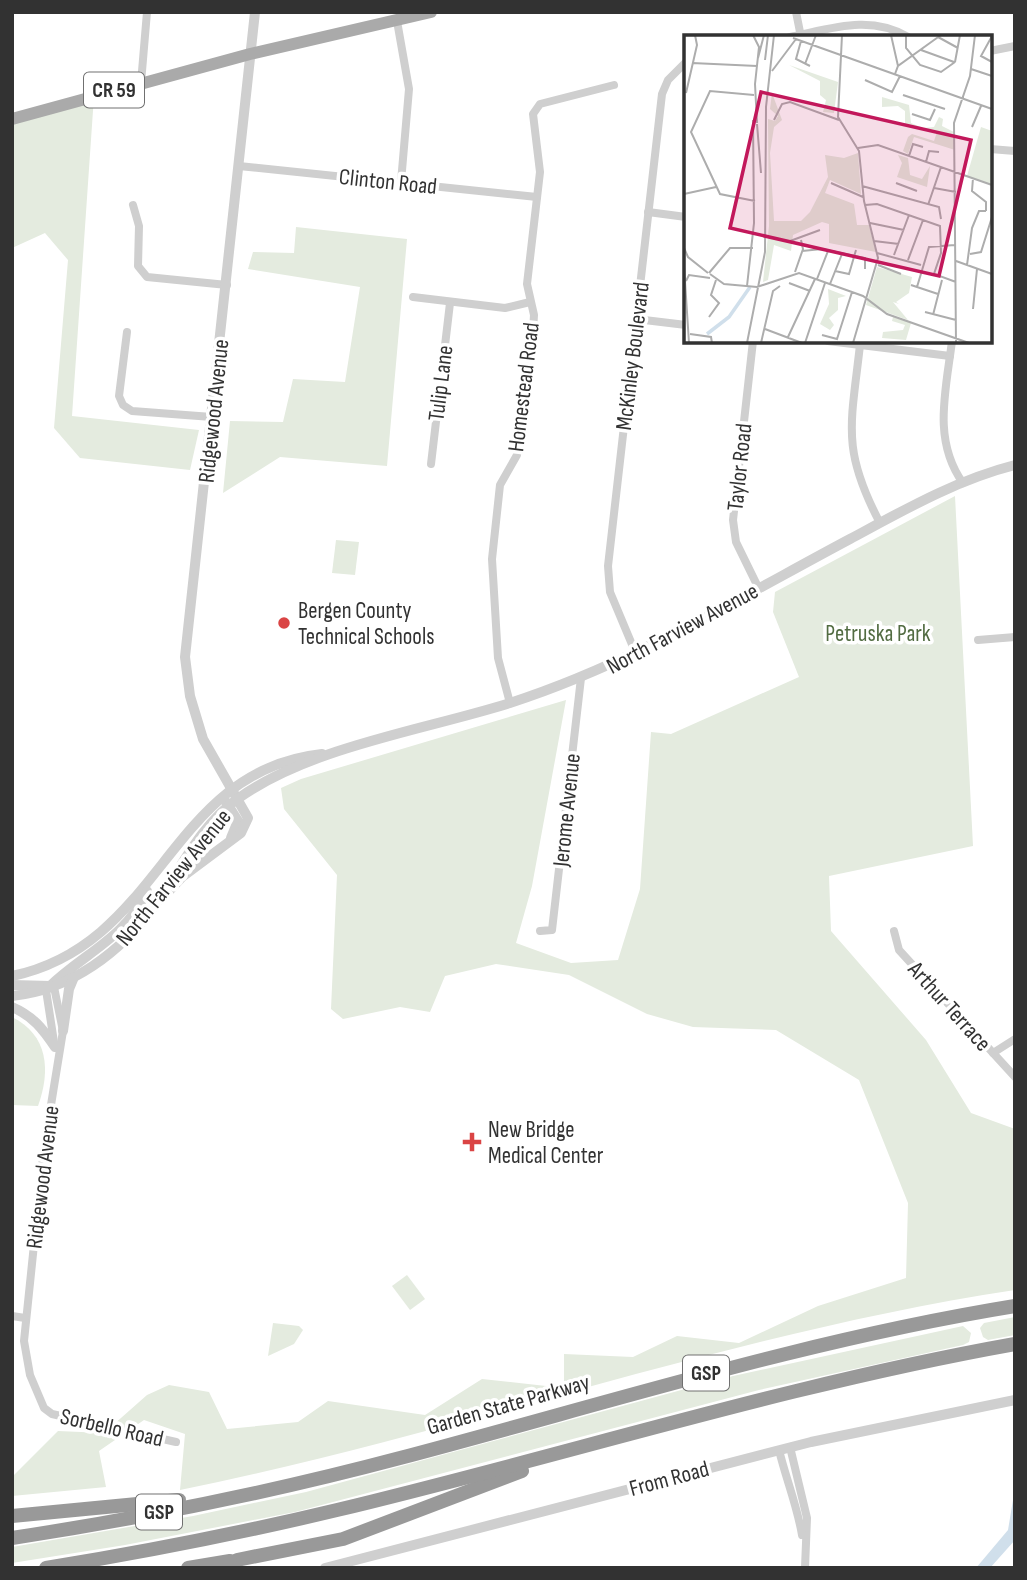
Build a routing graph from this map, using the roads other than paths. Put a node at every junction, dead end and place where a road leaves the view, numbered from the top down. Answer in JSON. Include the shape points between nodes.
{"nodes":[{"id":1,"x":147,"y":12,"type":"edge"},
{"id":2,"x":254,"y":12,"type":"edge"},
{"id":3,"x":431,"y":12,"type":"edge"},
{"id":4,"x":796,"y":12,"type":"edge"},
{"id":5,"x":397,"y":21,"type":"junction"},
{"id":6,"x":801,"y":35,"type":"edge"},
{"id":7,"x":806,"y":35,"type":"edge"},
{"id":8,"x":904,"y":35,"type":"edge"},
{"id":9,"x":1015,"y":46,"type":"edge"},
{"id":10,"x":992,"y":51,"type":"edge"},
{"id":11,"x":250,"y":54,"type":"junction"},
{"id":12,"x":684,"y":64,"type":"edge"},
{"id":13,"x":141,"y":83,"type":"junction"},
{"id":14,"x":614,"y":85,"type":"dead end"},
{"id":15,"x":12,"y":119,"type":"edge"},
{"id":16,"x":992,"y":149,"type":"edge"},
{"id":17,"x":1015,"y":151,"type":"edge"},
{"id":18,"x":239,"y":166,"type":"junction"},
{"id":19,"x":401,"y":182,"type":"junction"},
{"id":20,"x":537,"y":197,"type":"junction"},
{"id":21,"x":133,"y":205,"type":"dead end"},
{"id":22,"x":648,"y":212,"type":"junction"},
{"id":23,"x":684,"y":217,"type":"edge"},
{"id":24,"x":227,"y":285,"type":"junction"},
{"id":25,"x":413,"y":297,"type":"dead end"},
{"id":26,"x":530,"y":302,"type":"junction"},
{"id":27,"x":450,"y":303,"type":"junction"},
{"id":28,"x":636,"y":319,"type":"junction"},
{"id":29,"x":684,"y":325,"type":"edge"},
{"id":30,"x":127,"y":332,"type":"dead end"},
{"id":31,"x":753,"y":343,"type":"edge"},
{"id":32,"x":844,"y":343,"type":"edge"},
{"id":33,"x":952,"y":343,"type":"edge"},
{"id":34,"x":860,"y":345,"type":"junction"},
{"id":35,"x":950,"y":356,"type":"junction"},
{"id":36,"x":212,"y":417,"type":"junction"},
{"id":37,"x":430,"y":464,"type":"dead end"},
{"id":38,"x":1015,"y":465,"type":"edge"},
{"id":39,"x":963,"y":482,"type":"junction"},
{"id":40,"x":880,"y":523,"type":"junction"},
{"id":41,"x":758,"y":587,"type":"junction"},
{"id":42,"x":1015,"y":637,"type":"edge"},
{"id":43,"x":978,"y":640,"type":"dead end"},
{"id":44,"x":636,"y":654,"type":"junction"},
{"id":45,"x":581,"y":678,"type":"junction"},
{"id":46,"x":510,"y":703,"type":"junction"},
{"id":47,"x":333,"y":753,"type":"junction"},
{"id":48,"x":231,"y":787,"type":"junction"},
{"id":49,"x":220,"y":797,"type":"junction"},
{"id":50,"x":239,"y":797,"type":"junction"},
{"id":51,"x":229,"y":805,"type":"junction"},
{"id":52,"x":229,"y":841,"type":"junction"},
{"id":53,"x":154,"y":876,"type":"junction"},
{"id":54,"x":156,"y":904,"type":"junction"},
{"id":55,"x":540,"y":931,"type":"dead end"},
{"id":56,"x":894,"y":931,"type":"dead end"},
{"id":57,"x":12,"y":976,"type":"edge"},
{"id":58,"x":74,"y":977,"type":"junction"},
{"id":59,"x":12,"y":985,"type":"edge"},
{"id":60,"x":50,"y":988,"type":"junction"},
{"id":61,"x":12,"y":996,"type":"edge"},
{"id":62,"x":12,"y":1007,"type":"edge"},
{"id":63,"x":63,"y":1031,"type":"junction"},
{"id":64,"x":1015,"y":1039,"type":"edge"},
{"id":65,"x":55,"y":1047,"type":"junction"},
{"id":66,"x":993,"y":1053,"type":"junction"},
{"id":67,"x":56,"y":1062,"type":"junction"},
{"id":68,"x":1015,"y":1077,"type":"edge"},
{"id":69,"x":1015,"y":1306,"type":"edge"},
{"id":70,"x":12,"y":1316,"type":"edge"},
{"id":71,"x":25,"y":1318,"type":"junction"},
{"id":72,"x":1015,"y":1344,"type":"edge"},
{"id":73,"x":30,"y":1375,"type":"joint"},
{"id":74,"x":1015,"y":1400,"type":"edge"},
{"id":75,"x":176,"y":1442,"type":"dead end"},
{"id":76,"x":578,"y":1447,"type":"junction"},
{"id":77,"x":785,"y":1449,"type":"junction"},
{"id":78,"x":305,"y":1482,"type":"junction"},
{"id":79,"x":12,"y":1516,"type":"edge"},
{"id":80,"x":12,"y":1538,"type":"edge"},
{"id":81,"x":46,"y":1568,"type":"edge"},
{"id":82,"x":188,"y":1568,"type":"edge"},
{"id":83,"x":325,"y":1568,"type":"edge"},
{"id":84,"x":805,"y":1568,"type":"edge"}],
"edges":[{"from":1,"to":13,"type":"street"},
{"from":2,"to":11,"type":"street","name":"Ridgewood Avenue"},
{"from":3,"to":5,"type":"main road","number":"CR 59"},
{"from":4,"to":6,"type":"street"},
{"from":5,"to":11,"type":"main road","number":"CR 59"},
{"from":5,"to":19,"type":"street","via":[[409,89]]},
{"from":7,"to":8,"type":"street","via":[[863,23]]},
{"from":9,"to":10,"type":"street"},
{"from":11,"to":13,"type":"main road","number":"CR 59"},
{"from":11,"to":18,"type":"street","name":"Ridgewood Avenue"},
{"from":12,"to":22,"type":"street","name":"McKinley Boulevard","via":[[662,93]]},
{"from":13,"to":15,"type":"main road","number":"CR 59"},
{"from":14,"to":20,"type":"street","name":"Homestead Road","via":[[534,108],[540,172]]},
{"from":16,"to":17,"type":"street"},
{"from":18,"to":19,"type":"street","name":"Clinton Road"},
{"from":18,"to":24,"type":"street","name":"Ridgewood Avenue"},
{"from":19,"to":20,"type":"street","name":"Clinton Road"},
{"from":20,"to":26,"type":"street","name":"Homestead Road","via":[[527,275]]},
{"from":21,"to":24,"type":"street","via":[[139,226],[138,266],[147,278]]},
{"from":22,"to":23,"type":"street"},
{"from":22,"to":28,"type":"street","name":"McKinley Boulevard"},
{"from":24,"to":36,"type":"street","name":"Ridgewood Avenue"},
{"from":25,"to":27,"type":"street"},
{"from":26,"to":27,"type":"street","via":[[505,307]]},
{"from":26,"to":46,"type":"street","name":"Homestead Road","via":[[534,315],[520,434],[517,454],[500,485],[492,559],[498,658]]},
{"from":27,"to":37,"type":"street","name":"Tulip Lane"},
{"from":28,"to":29,"type":"street"},
{"from":28,"to":44,"type":"street","name":"McKinley Boulevard","via":[[608,566],[610,592]]},
{"from":30,"to":36,"type":"street","via":[[119,396],[123,405],[132,411]]},
{"from":31,"to":41,"type":"street","name":"Taylor Road","via":[[733,520],[736,542]]},
{"from":32,"to":34,"type":"street"},
{"from":33,"to":35,"type":"street"},
{"from":34,"to":35,"type":"street"},
{"from":34,"to":40,"type":"street","via":[[850,425],[852,455],[861,487]]},
{"from":35,"to":39,"type":"street","via":[[943,436],[949,461]]},
{"from":36,"to":48,"type":"street","name":"Ridgewood Avenue","via":[[185,657],[195,718]]},
{"from":38,"to":39,"type":"street","name":"North Farview Avenue"},
{"from":39,"to":40,"type":"street","name":"North Farview Avenue"},
{"from":40,"to":41,"type":"street","name":"North Farview Avenue"},
{"from":41,"to":44,"type":"street","name":"North Farview Avenue"},
{"from":42,"to":43,"type":"street"},
{"from":44,"to":45,"type":"street","name":"North Farview Avenue"},
{"from":45,"to":46,"type":"street","name":"North Farview Avenue"},
{"from":45,"to":55,"type":"street","name":"Jerome Avenue","via":[[552,930]]},
{"from":46,"to":47,"type":"street","name":"North Farview Avenue"},
{"from":47,"to":48,"type":"street","name":"North Farview Avenue","via":[[276,763]]},
{"from":47,"to":50,"type":"street","name":"North Farview Avenue"},
{"from":48,"to":49,"type":"street","name":"North Farview Avenue"},
{"from":48,"to":50,"type":"street","name":"Ridgewood Avenue"},
{"from":49,"to":51,"type":"street"},
{"from":49,"to":53,"type":"street","name":"North Farview Avenue","via":[[187,831]]},
{"from":50,"to":51,"type":"street","name":"North Farview Avenue"},
{"from":50,"to":52,"type":"street","via":[[247,825]]},
{"from":51,"to":52,"type":"street","via":[[238,821]]},
{"from":51,"to":54,"type":"street","name":"North Farview Avenue","via":[[181,861]]},
{"from":52,"to":54,"type":"street"},
{"from":53,"to":57,"type":"street","name":"North Farview Avenue","via":[[127,910],[77,952]]},
{"from":53,"to":60,"type":"street","via":[[141,904],[113,939]]},
{"from":54,"to":58,"type":"street","name":"North Farview Avenue","via":[[109,956]]},
{"from":56,"to":66,"type":"street","name":"Arthur Terrace","via":[[899,950]]},
{"from":58,"to":60,"type":"street","name":"North Farview Avenue"},
{"from":58,"to":63,"type":"street"},
{"from":59,"to":60,"type":"street"},
{"from":60,"to":61,"type":"street","name":"North Farview Avenue"},
{"from":60,"to":63,"type":"street","name":"Ridgewood Avenue"},
{"from":60,"to":65,"type":"street","name":"Ridgewood Avenue"},
{"from":62,"to":65,"type":"street","via":[[28,1015]]},
{"from":63,"to":67,"type":"street","name":"Ridgewood Avenue"},
{"from":64,"to":66,"type":"street"},
{"from":65,"to":67,"type":"street","name":"Ridgewood Avenue"},
{"from":66,"to":68,"type":"street","name":"Arthur Terrace"},
{"from":67,"to":71,"type":"street","name":"Ridgewood Avenue"},
{"from":69,"to":78,"type":"highway","name":"Garden State Parkway","number":"GSP","via":[[758,1360]]},
{"from":70,"to":71,"type":"street"},
{"from":71,"to":73,"type":"street","name":"Ridgewood Avenue","via":[[24,1356]]},
{"from":72,"to":76,"type":"highway","number":"GSP","via":[[859,1375]]},
{"from":73,"to":75,"type":"street","name":"Sorbello Road","via":[[44,1408],[52,1414]]},
{"from":74,"to":77,"type":"street","name":"From Road"},
{"from":76,"to":81,"type":"highway","number":"GSP","via":[[299,1519]]},
{"from":76,"to":82,"type":"highway","via":[[343,1539]]},
{"from":77,"to":83,"type":"street","name":"From Road"},
{"from":77,"to":84,"type":"street"},
{"from":78,"to":79,"type":"highway","via":[[158,1503]]},
{"from":78,"to":80,"type":"highway","name":"Garden State Parkway","number":"GSP"}]}
